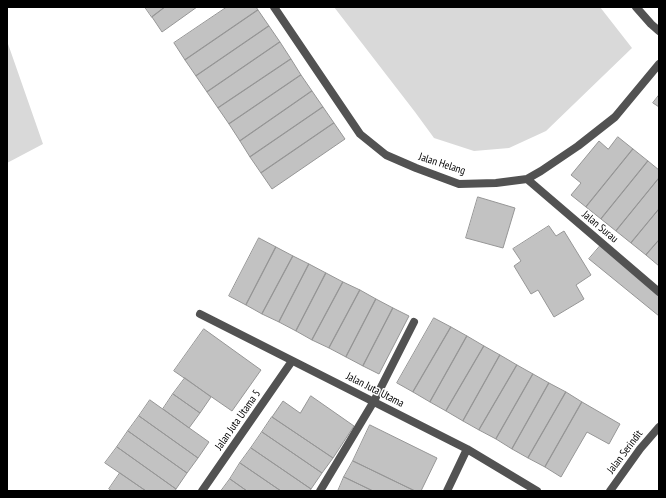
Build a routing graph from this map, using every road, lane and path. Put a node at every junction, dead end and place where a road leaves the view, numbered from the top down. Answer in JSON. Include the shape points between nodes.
{"nodes":[{"id":1,"x":274,"y":7,"type":"edge"},
{"id":2,"x":636,"y":7,"type":"edge"},
{"id":3,"x":659,"y":31,"type":"edge"},
{"id":4,"x":659,"y":64,"type":"edge"},
{"id":5,"x":527,"y":179,"type":"junction"},
{"id":6,"x":659,"y":292,"type":"edge"},
{"id":7,"x":200,"y":314,"type":"dead end"},
{"id":8,"x":414,"y":322,"type":"dead end"},
{"id":9,"x":292,"y":361,"type":"junction"},
{"id":10,"x":374,"y":401,"type":"junction"},
{"id":11,"x":659,"y":427,"type":"edge"},
{"id":12,"x":467,"y":449,"type":"junction"},
{"id":13,"x":202,"y":491,"type":"edge"},
{"id":14,"x":320,"y":491,"type":"edge"},
{"id":15,"x":447,"y":491,"type":"edge"},
{"id":16,"x":537,"y":491,"type":"edge"},
{"id":17,"x":610,"y":491,"type":"edge"}],
"edges":[{"from":1,"to":5,"type":"street","name":"Jalan Helang","via":[[360,134],[386,155],[459,184]]},
{"from":2,"to":3,"type":"street"},
{"from":4,"to":5,"type":"street","name":"Jalan Helang","via":[[615,117],[578,146]]},
{"from":5,"to":6,"type":"street","name":"Jalan Surau"},
{"from":7,"to":9,"type":"street","name":"Jalan Juta Utama"},
{"from":8,"to":10,"type":"street"},
{"from":9,"to":10,"type":"street","name":"Jalan Juta Utama"},
{"from":9,"to":13,"type":"street","name":"Jalan Juta Utama 5"},
{"from":10,"to":12,"type":"street","name":"Jalan Juta Utama"},
{"from":10,"to":14,"type":"street"},
{"from":11,"to":17,"type":"street","name":"Jalan Serindit"},
{"from":12,"to":15,"type":"street"},
{"from":12,"to":16,"type":"street","name":"Jalan Juta Utama"}]}
